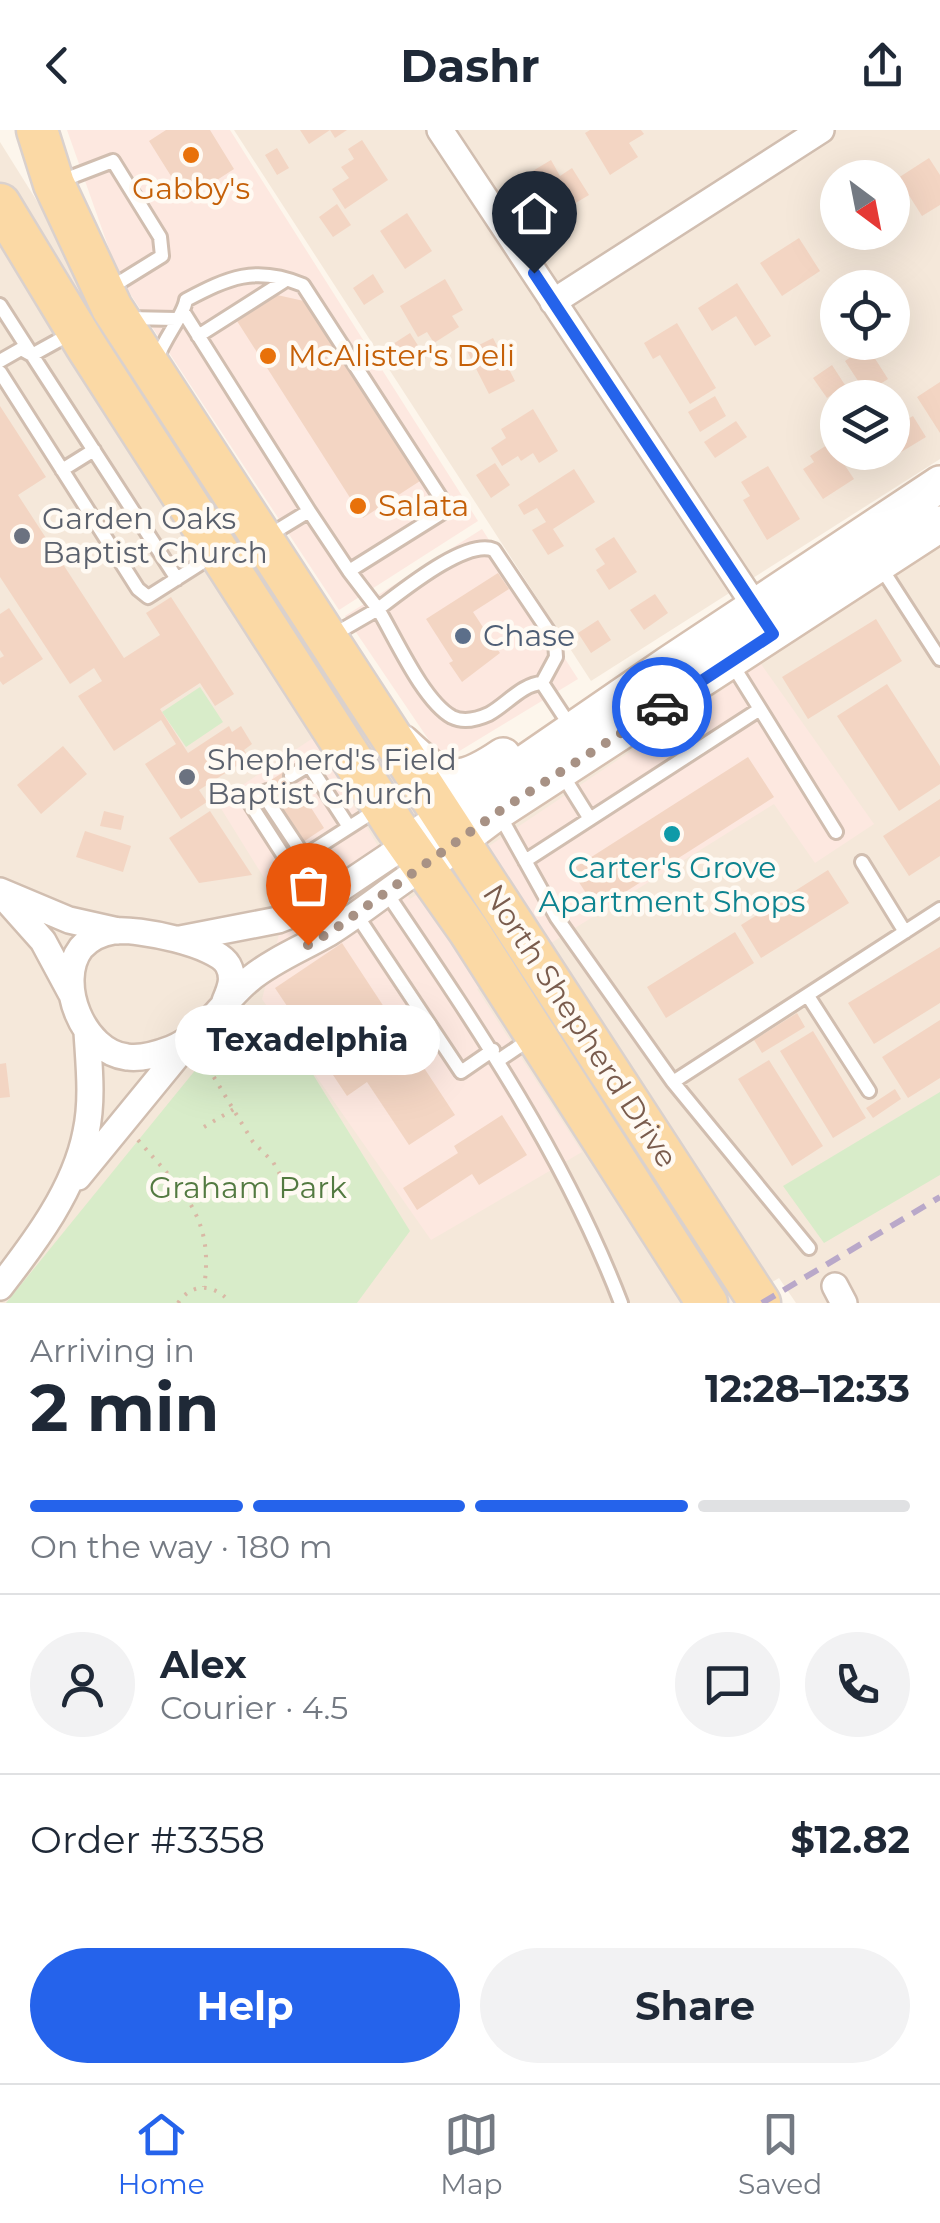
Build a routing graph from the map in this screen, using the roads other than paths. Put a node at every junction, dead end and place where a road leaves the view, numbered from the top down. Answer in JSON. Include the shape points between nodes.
{"nodes":[{"id":1,"x":36,"y":130,"type":"edge"},
{"id":2,"x":440,"y":130,"type":"edge"},
{"id":3,"x":822,"y":130,"type":"edge"},
{"id":4,"x":54,"y":184,"type":"junction"},
{"id":5,"x":0,"y":204,"type":"edge"},
{"id":6,"x":288,"y":278,"type":"junction"},
{"id":7,"x":554,"y":302,"type":"junction"},
{"id":8,"x":0,"y":305,"type":"edge"},
{"id":9,"x":110,"y":306,"type":"junction"},
{"id":10,"x":180,"y":316,"type":"junction"},
{"id":11,"x":76,"y":330,"type":"junction"},
{"id":12,"x":198,"y":336,"type":"junction"},
{"id":13,"x":32,"y":355,"type":"junction"},
{"id":14,"x":0,"y":361,"type":"edge"},
{"id":15,"x":0,"y":372,"type":"edge"},
{"id":16,"x":154,"y":374,"type":"junction"},
{"id":17,"x":94,"y":450,"type":"junction"},
{"id":18,"x":62,"y":470,"type":"junction"},
{"id":19,"x":940,"y":484,"type":"edge"},
{"id":20,"x":309,"y":512,"type":"junction"},
{"id":21,"x":940,"y":524,"type":"edge"},
{"id":22,"x":262,"y":540,"type":"junction"},
{"id":23,"x":223,"y":556,"type":"junction"},
{"id":24,"x":879,"y":564,"type":"junction"},
{"id":25,"x":349,"y":571,"type":"junction"},
{"id":26,"x":178,"y":578,"type":"junction"},
{"id":27,"x":378,"y":609,"type":"junction"},
{"id":28,"x":764,"y":620,"type":"junction"},
{"id":29,"x":327,"y":639,"type":"junction"},
{"id":30,"x":940,"y":659,"type":"edge"},
{"id":31,"x":731,"y":662,"type":"junction"},
{"id":32,"x":668,"y":664,"type":"junction"},
{"id":33,"x":542,"y":684,"type":"junction"},
{"id":34,"x":760,"y":709,"type":"junction"},
{"id":35,"x":563,"y":715,"type":"junction"},
{"id":36,"x":383,"y":726,"type":"junction"},
{"id":37,"x":560,"y":772,"type":"junction"},
{"id":38,"x":291,"y":776,"type":"dead end"},
{"id":39,"x":383,"y":806,"type":"junction"},
{"id":40,"x":498,"y":812,"type":"junction"},
{"id":41,"x":590,"y":819,"type":"junction"},
{"id":42,"x":349,"y":828,"type":"junction"},
{"id":43,"x":451,"y":831,"type":"junction"},
{"id":44,"x":836,"y":832,"type":"dead end"},
{"id":45,"x":304,"y":856,"type":"junction"},
{"id":46,"x":415,"y":856,"type":"junction"},
{"id":47,"x":524,"y":861,"type":"junction"},
{"id":48,"x":862,"y":862,"type":"dead end"},
{"id":49,"x":290,"y":866,"type":"junction"},
{"id":50,"x":0,"y":892,"type":"edge"},
{"id":51,"x":386,"y":892,"type":"junction"},
{"id":52,"x":316,"y":905,"type":"junction"},
{"id":53,"x":940,"y":909,"type":"edge"},
{"id":54,"x":356,"y":914,"type":"junction"},
{"id":55,"x":118,"y":931,"type":"junction"},
{"id":56,"x":332,"y":931,"type":"junction"},
{"id":57,"x":905,"y":932,"type":"junction"},
{"id":58,"x":178,"y":940,"type":"junction"},
{"id":59,"x":71,"y":992,"type":"junction"},
{"id":60,"x":808,"y":996,"type":"junction"},
{"id":61,"x":225,"y":1002,"type":"junction"},
{"id":62,"x":87,"y":1032,"type":"junction"},
{"id":63,"x":534,"y":1036,"type":"junction"},
{"id":64,"x":189,"y":1041,"type":"junction"},
{"id":65,"x":496,"y":1055,"type":"junction"},
{"id":66,"x":673,"y":1082,"type":"junction"},
{"id":67,"x":869,"y":1090,"type":"dead end"},
{"id":68,"x":62,"y":1196,"type":"junction"},
{"id":69,"x":809,"y":1248,"type":"dead end"},
{"id":70,"x":0,"y":1287,"type":"edge"},
{"id":71,"x":621,"y":1303,"type":"edge"},
{"id":72,"x":707,"y":1303,"type":"edge"},
{"id":73,"x":760,"y":1303,"type":"edge"}],
"edges":[{"from":1,"to":4,"type":"main road","name":"North Shepherd Drive"},
{"from":2,"to":7,"type":"street"},
{"from":3,"to":7,"type":"street"},
{"from":4,"to":9,"type":"main road","name":"North Shepherd Drive"},
{"from":4,"to":9,"type":"lane","via":[[113,160],[160,236],[162,256]]},
{"from":5,"to":11,"type":"main road","name":"North Shepherd Drive"},
{"from":6,"to":10,"type":"lane","via":[[234,275],[186,300]]},
{"from":6,"to":12,"type":"lane"},
{"from":6,"to":25,"type":"lane","via":[[303,284],[448,510]]},
{"from":7,"to":28,"type":"street"},
{"from":8,"to":13,"type":"lane"},
{"from":9,"to":10,"type":"lane","via":[[142,320]]},
{"from":9,"to":11,"type":"main road"},
{"from":9,"to":16,"type":"main road","name":"North Shepherd Drive"},
{"from":10,"to":12,"type":"lane"},
{"from":10,"to":16,"type":"lane"},
{"from":11,"to":13,"type":"lane"},
{"from":11,"to":23,"type":"main road","name":"North Shepherd Drive"},
{"from":12,"to":20,"type":"lane"},
{"from":13,"to":14,"type":"lane","via":[[20,349]]},
{"from":13,"to":17,"type":"lane"},
{"from":15,"to":18,"type":"lane"},
{"from":16,"to":22,"type":"main road","name":"North Shepherd Drive"},
{"from":17,"to":18,"type":"lane"},
{"from":17,"to":26,"type":"lane"},
{"from":18,"to":26,"type":"lane","via":[[138,589],[148,597]]},
{"from":19,"to":28,"type":"main road"},
{"from":20,"to":22,"type":"lane"},
{"from":20,"to":25,"type":"lane"},
{"from":21,"to":24,"type":"main road"},
{"from":22,"to":23,"type":"main road"},
{"from":22,"to":29,"type":"main road","name":"North Shepherd Drive"},
{"from":23,"to":26,"type":"lane"},
{"from":23,"to":39,"type":"main road","name":"North Shepherd Drive"},
{"from":24,"to":28,"type":"main road"},
{"from":24,"to":30,"type":"lane"},
{"from":25,"to":27,"type":"lane"},
{"from":27,"to":29,"type":"lane"},
{"from":27,"to":33,"type":"lane","via":[[432,698],[453,718],[493,712]]},
{"from":27,"to":33,"type":"lane","via":[[463,552],[486,546],[500,554],[555,641],[556,657]]},
{"from":28,"to":31,"type":"main road"},
{"from":28,"to":32,"type":"main road"},
{"from":29,"to":36,"type":"main road","name":"North Shepherd Drive"},
{"from":31,"to":34,"type":"lane"},
{"from":31,"to":37,"type":"main road"},
{"from":32,"to":35,"type":"main road"},
{"from":32,"to":43,"type":"main road"},
{"from":33,"to":35,"type":"lane"},
{"from":34,"to":41,"type":"lane"},
{"from":34,"to":44,"type":"lane"},
{"from":35,"to":36,"type":"main road","via":[[465,776],[427,768]]},
{"from":36,"to":43,"type":"main road","name":"North Shepherd Drive"},
{"from":37,"to":40,"type":"main road"},
{"from":37,"to":41,"type":"lane"},
{"from":38,"to":42,"type":"lane","via":[[308,765]]},
{"from":39,"to":42,"type":"lane"},
{"from":39,"to":46,"type":"main road","name":"North Shepherd Drive"},
{"from":40,"to":43,"type":"main road"},
{"from":40,"to":47,"type":"lane"},
{"from":41,"to":47,"type":"lane"},
{"from":42,"to":45,"type":"lane"},
{"from":43,"to":46,"type":"main road"},
{"from":43,"to":73,"type":"main road","name":"North Shepherd Drive"},
{"from":45,"to":49,"type":"lane"},
{"from":45,"to":49,"type":"lane","via":[[265,792],[249,802]]},
{"from":46,"to":51,"type":"street"},
{"from":46,"to":52,"type":"street"},
{"from":46,"to":63,"type":"main road","name":"North Shepherd Drive"},
{"from":47,"to":66,"type":"lane"},
{"from":48,"to":57,"type":"lane"},
{"from":49,"to":52,"type":"lane"},
{"from":50,"to":55,"type":"street"},
{"from":50,"to":59,"type":"street","via":[[42,941]]},
{"from":51,"to":54,"type":"street"},
{"from":51,"to":65,"type":"lane"},
{"from":52,"to":56,"type":"lane"},
{"from":52,"to":58,"type":"street","via":[[278,920]]},
{"from":53,"to":57,"type":"lane"},
{"from":54,"to":56,"type":"street"},
{"from":54,"to":65,"type":"lane","via":[[461,1072]]},
{"from":55,"to":58,"type":"street"},
{"from":55,"to":59,"type":"street","via":[[84,944],[74,959]]},
{"from":56,"to":61,"type":"street","via":[[253,976]]},
{"from":57,"to":60,"type":"lane"},
{"from":58,"to":61,"type":"street","via":[[223,958],[232,982]]},
{"from":59,"to":62,"type":"street"},
{"from":60,"to":66,"type":"lane"},
{"from":60,"to":67,"type":"lane"},
{"from":61,"to":64,"type":"street"},
{"from":62,"to":64,"type":"street","via":[[125,1058]]},
{"from":62,"to":68,"type":"street","via":[[87,1130]]},
{"from":63,"to":65,"type":"lane"},
{"from":63,"to":72,"type":"main road","name":"North Shepherd Drive"},
{"from":64,"to":68,"type":"street"},
{"from":65,"to":71,"type":"lane","via":[[575,1193]]},
{"from":66,"to":69,"type":"lane"},
{"from":68,"to":70,"type":"street"}]}
